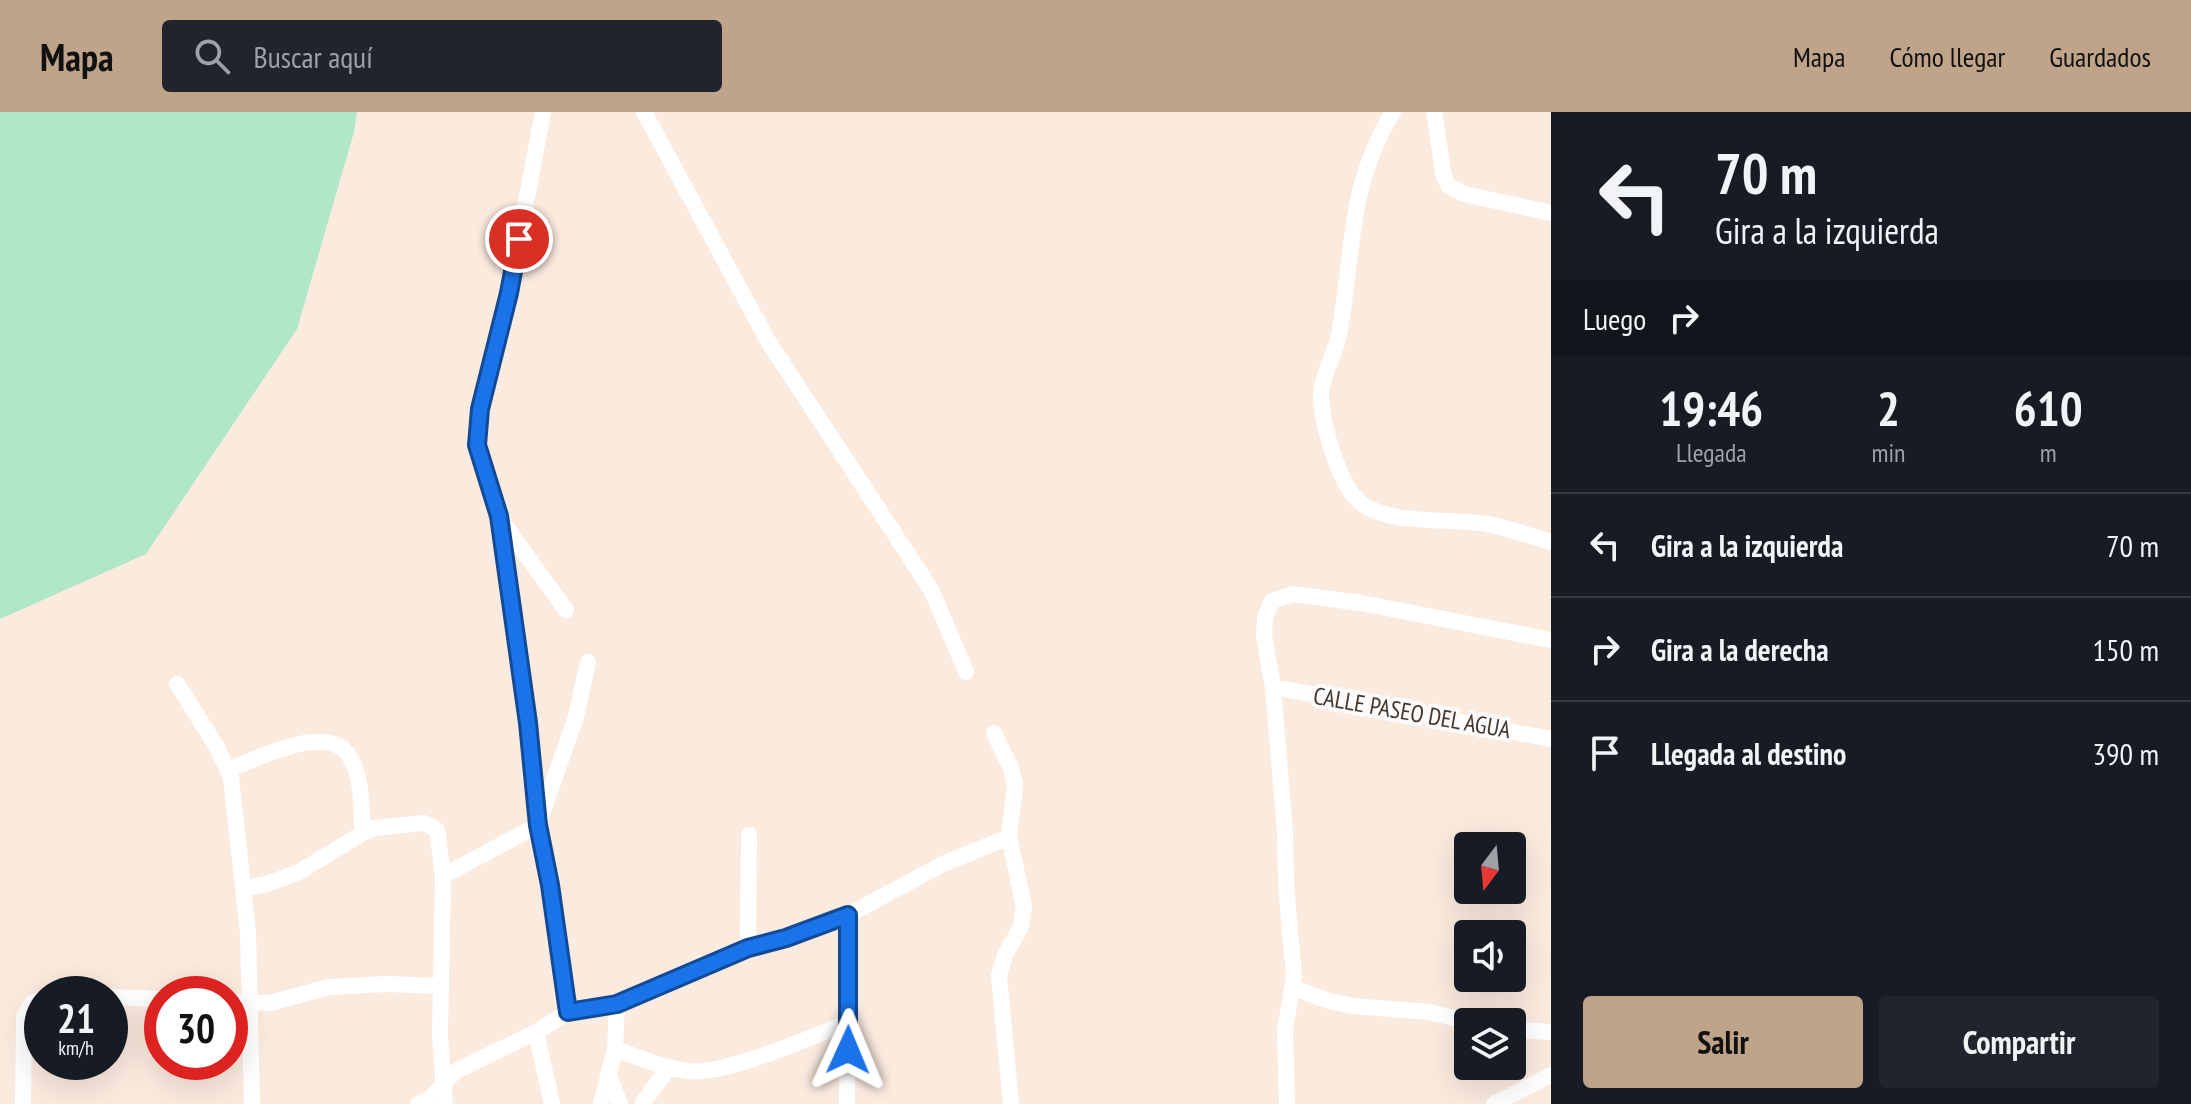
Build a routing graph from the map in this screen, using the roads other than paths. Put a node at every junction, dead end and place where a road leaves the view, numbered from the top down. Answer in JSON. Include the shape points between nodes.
{"nodes":[{"id":1,"x":543,"y":112,"type":"edge"},
{"id":2,"x":644,"y":112,"type":"edge"},
{"id":3,"x":1393,"y":112,"type":"edge"},
{"id":4,"x":1434,"y":112,"type":"edge"},
{"id":5,"x":1551,"y":213,"type":"edge"},
{"id":6,"x":499,"y":516,"type":"junction"},
{"id":7,"x":1551,"y":542,"type":"edge"},
{"id":8,"x":566,"y":610,"type":"dead end"},
{"id":9,"x":1551,"y":640,"type":"edge"},
{"id":10,"x":588,"y":662,"type":"dead end"},
{"id":11,"x":966,"y":672,"type":"dead end"},
{"id":12,"x":177,"y":684,"type":"dead end"},
{"id":13,"x":1273,"y":687,"type":"junction"},
{"id":14,"x":994,"y":733,"type":"dead end"},
{"id":15,"x":1551,"y":739,"type":"edge"},
{"id":16,"x":229,"y":770,"type":"junction"},
{"id":17,"x":538,"y":825,"type":"junction"},
{"id":18,"x":363,"y":833,"type":"junction"},
{"id":19,"x":749,"y":835,"type":"dead end"},
{"id":20,"x":1009,"y":837,"type":"junction"},
{"id":21,"x":443,"y":876,"type":"junction"},
{"id":22,"x":244,"y":888,"type":"junction"},
{"id":23,"x":848,"y":915,"type":"junction"},
{"id":24,"x":748,"y":948,"type":"junction"},
{"id":25,"x":440,"y":986,"type":"junction"},
{"id":26,"x":1294,"y":988,"type":"junction"},
{"id":27,"x":248,"y":1003,"type":"edge"},
{"id":28,"x":251,"y":1003,"type":"junction"},
{"id":29,"x":617,"y":1004,"type":"junction"},
{"id":30,"x":568,"y":1012,"type":"junction"},
{"id":31,"x":24,"y":1017,"type":"edge"},
{"id":32,"x":1454,"y":1018,"type":"edge"},
{"id":33,"x":848,"y":1023,"type":"junction"},
{"id":34,"x":1526,"y":1031,"type":"edge"},
{"id":35,"x":536,"y":1032,"type":"junction"},
{"id":36,"x":1551,"y":1032,"type":"edge"},
{"id":37,"x":615,"y":1049,"type":"junction"},
{"id":38,"x":669,"y":1067,"type":"junction"},
{"id":39,"x":1551,"y":1075,"type":"edge"},
{"id":40,"x":609,"y":1076,"type":"junction"},
{"id":41,"x":444,"y":1083,"type":"junction"},
{"id":42,"x":23,"y":1104,"type":"edge"},
{"id":43,"x":252,"y":1104,"type":"edge"},
{"id":44,"x":418,"y":1104,"type":"edge"},
{"id":45,"x":445,"y":1104,"type":"edge"},
{"id":46,"x":552,"y":1104,"type":"edge"},
{"id":47,"x":601,"y":1104,"type":"edge"},
{"id":48,"x":620,"y":1104,"type":"edge"},
{"id":49,"x":642,"y":1104,"type":"edge"},
{"id":50,"x":847,"y":1104,"type":"edge"},
{"id":51,"x":1011,"y":1104,"type":"edge"},
{"id":52,"x":1287,"y":1104,"type":"edge"},
{"id":53,"x":1494,"y":1104,"type":"edge"}],
"edges":[{"from":1,"to":6,"type":"street","via":[[477,427],[482,465]]},
{"from":2,"to":11,"type":"street","via":[[768,341],[932,591]]},
{"from":3,"to":7,"type":"street","via":[[1363,175],[1338,340],[1322,387],[1323,414],[1337,461],[1355,498],[1372,510],[1486,524]]},
{"from":4,"to":5,"type":"street","via":[[1449,186]]},
{"from":6,"to":8,"type":"street"},
{"from":6,"to":17,"type":"street"},
{"from":9,"to":13,"type":"street","via":[[1293,594],[1272,601],[1265,617]]},
{"from":10,"to":17,"type":"street","via":[[576,717]]},
{"from":12,"to":16,"type":"street"},
{"from":13,"to":15,"type":"street","name":"CALLE PASEO DEL AGUA"},
{"from":13,"to":26,"type":"street"},
{"from":14,"to":20,"type":"street","via":[[1015,785]]},
{"from":16,"to":18,"type":"street","via":[[302,744],[340,746],[356,773]]},
{"from":16,"to":22,"type":"street"},
{"from":17,"to":21,"type":"street"},
{"from":17,"to":30,"type":"street"},
{"from":18,"to":21,"type":"street","via":[[417,823],[434,827]]},
{"from":18,"to":22,"type":"street","via":[[299,872]]},
{"from":19,"to":24,"type":"street"},
{"from":20,"to":23,"type":"street","via":[[943,864]]},
{"from":20,"to":51,"type":"street","via":[[1024,906],[1021,927],[999,976]]},
{"from":21,"to":25,"type":"street"},
{"from":22,"to":28,"type":"street"},
{"from":23,"to":24,"type":"street"},
{"from":23,"to":33,"type":"street"},
{"from":24,"to":29,"type":"street"},
{"from":25,"to":28,"type":"street","via":[[329,987],[281,1001]]},
{"from":25,"to":41,"type":"street"},
{"from":26,"to":32,"type":"street","via":[[1353,1006]]},
{"from":26,"to":52,"type":"street","via":[[1285,1030]]},
{"from":27,"to":28,"type":"street"},
{"from":28,"to":43,"type":"street"},
{"from":29,"to":30,"type":"street"},
{"from":29,"to":37,"type":"street"},
{"from":30,"to":35,"type":"street"},
{"from":31,"to":42,"type":"street"},
{"from":33,"to":38,"type":"street","via":[[719,1069]]},
{"from":33,"to":50,"type":"street"},
{"from":34,"to":36,"type":"street"},
{"from":35,"to":41,"type":"street","via":[[458,1070]]},
{"from":35,"to":46,"type":"street"},
{"from":37,"to":38,"type":"street"},
{"from":37,"to":40,"type":"street"},
{"from":38,"to":49,"type":"street"},
{"from":39,"to":53,"type":"street"},
{"from":40,"to":47,"type":"street"},
{"from":40,"to":48,"type":"street"},
{"from":41,"to":44,"type":"street","via":[[435,1096]]},
{"from":41,"to":45,"type":"street"}]}
